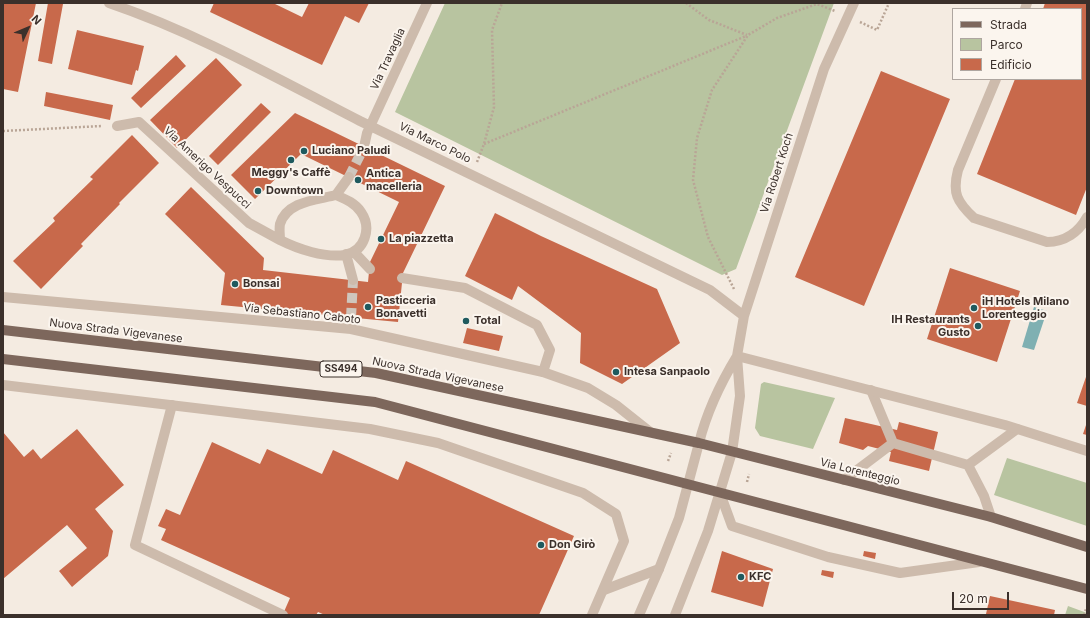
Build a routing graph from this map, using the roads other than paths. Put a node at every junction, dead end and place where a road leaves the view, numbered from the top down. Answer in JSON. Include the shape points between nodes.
{"nodes":[{"id":1,"x":109,"y":3,"type":"edge"},
{"id":2,"x":427,"y":3,"type":"edge"},
{"id":3,"x":854,"y":3,"type":"edge"},
{"id":4,"x":996,"y":80,"type":"edge"},
{"id":5,"x":118,"y":126,"type":"road end"},
{"id":6,"x":370,"y":126,"type":"junction"},
{"id":7,"x":364,"y":147,"type":"tunnel mouth"},
{"id":8,"x":349,"y":178,"type":"tunnel mouth"},
{"id":9,"x":336,"y":194,"type":"junction"},
{"id":10,"x":1087,"y":217,"type":"edge"},
{"id":11,"x":280,"y":240,"type":"junction"},
{"id":12,"x":350,"y":253,"type":"junction"},
{"id":13,"x":370,"y":269,"type":"dead end"},
{"id":14,"x":402,"y":278,"type":"dead end"},
{"id":15,"x":353,"y":280,"type":"tunnel mouth"},
{"id":16,"x":3,"y":296,"type":"edge"},
{"id":17,"x":744,"y":316,"type":"junction"},
{"id":18,"x":351,"y":318,"type":"tunnel mouth"},
{"id":19,"x":351,"y":329,"type":"junction"},
{"id":20,"x":3,"y":330,"type":"edge"},
{"id":21,"x":737,"y":356,"type":"junction"},
{"id":22,"x":3,"y":359,"type":"edge"},
{"id":23,"x":543,"y":372,"type":"junction"},
{"id":24,"x":3,"y":385,"type":"edge"},
{"id":25,"x":871,"y":390,"type":"junction"},
{"id":26,"x":172,"y":406,"type":"junction"},
{"id":27,"x":1017,"y":429,"type":"junction"},
{"id":28,"x":650,"y":432,"type":"junction"},
{"id":29,"x":699,"y":443,"type":"junction"},
{"id":30,"x":893,"y":443,"type":"junction"},
{"id":31,"x":1087,"y":451,"type":"edge"},
{"id":32,"x":732,"y":452,"type":"junction"},
{"id":33,"x":968,"y":465,"type":"junction"},
{"id":34,"x":844,"y":480,"type":"junction"},
{"id":35,"x":689,"y":485,"type":"junction"},
{"id":36,"x":720,"y":493,"type":"junction"},
{"id":37,"x":991,"y":517,"type":"junction"},
{"id":38,"x":1087,"y":547,"type":"edge"},
{"id":39,"x":979,"y":562,"type":"junction"},
{"id":40,"x":660,"y":569,"type":"junction"},
{"id":41,"x":604,"y":590,"type":"junction"},
{"id":42,"x":1087,"y":590,"type":"edge"},
{"id":43,"x":283,"y":615,"type":"edge"},
{"id":44,"x":592,"y":615,"type":"edge"},
{"id":45,"x":639,"y":615,"type":"edge"},
{"id":46,"x":675,"y":615,"type":"edge"}],
"edges":[{"from":1,"to":6,"type":"street","name":"Via Marco Polo","via":[[190,36],[276,76]]},
{"from":2,"to":6,"type":"street","name":"Via Travaglia"},
{"from":3,"to":17,"type":"street","name":"Via Robert Koch","via":[[824,69]]},
{"from":4,"to":10,"type":"street","via":[[958,170],[955,182],[957,199],[974,218],[1048,242],[1058,242],[1070,236],[1082,227]]},
{"from":5,"to":11,"type":"street","name":"Via Amerigo Vespucci","via":[[139,122],[249,223]]},
{"from":6,"to":7,"type":"street","name":"Via Travaglia"},
{"from":6,"to":17,"type":"street","name":"Via Marco Polo","via":[[710,290]]},
{"from":8,"to":9,"type":"street"},
{"from":9,"to":11,"type":"street","via":[[301,203],[288,210],[280,224]]},
{"from":9,"to":12,"type":"street","via":[[353,203],[365,220],[366,239]]},
{"from":11,"to":12,"type":"street","via":[[297,248],[330,254]]},
{"from":12,"to":13,"type":"street"},
{"from":12,"to":15,"type":"street"},
{"from":14,"to":23,"type":"street","via":[[465,288],[537,325],[550,350]]},
{"from":16,"to":19,"type":"street","name":"Via Sebastiano Caboto"},
{"from":17,"to":21,"type":"street","name":"Via Robert Koch"},
{"from":18,"to":19,"type":"street"},
{"from":19,"to":23,"type":"street","name":"Via Sebastiano Caboto"},
{"from":20,"to":28,"type":"main road","name":"Nuova Strada Vigevanese","number":"SS494","via":[[376,374]]},
{"from":21,"to":25,"type":"street"},
{"from":21,"to":29,"type":"street","name":"Via Robert Koch","via":[[719,387]]},
{"from":21,"to":32,"type":"street","name":"Via Robert Koch","via":[[740,396]]},
{"from":22,"to":35,"type":"main road","via":[[375,402]]},
{"from":23,"to":28,"type":"street","name":"Via Sebastiano Caboto","via":[[588,388],[616,405]]},
{"from":24,"to":26,"type":"street"},
{"from":25,"to":27,"type":"street"},
{"from":25,"to":30,"type":"street"},
{"from":26,"to":41,"type":"street","via":[[370,429],[438,443],[582,493],[616,514],[624,541]]},
{"from":26,"to":43,"type":"street","via":[[135,545]]},
{"from":27,"to":31,"type":"street"},
{"from":27,"to":33,"type":"street"},
{"from":28,"to":29,"type":"main road","name":"Nuova Strada Vigevanese","number":"SS494"},
{"from":29,"to":32,"type":"main road","name":"Via Lorenteggio","number":"SS494"},
{"from":29,"to":35,"type":"street"},
{"from":30,"to":33,"type":"street"},
{"from":30,"to":34,"type":"street"},
{"from":32,"to":34,"type":"main road","name":"Via Lorenteggio"},
{"from":32,"to":36,"type":"street","name":"Via Robert Koch"},
{"from":33,"to":37,"type":"street","via":[[984,496]]},
{"from":34,"to":37,"type":"main road","name":"Via Lorenteggio"},
{"from":35,"to":36,"type":"main road"},
{"from":35,"to":40,"type":"street","via":[[680,518]]},
{"from":36,"to":39,"type":"main road","via":[[878,533]]},
{"from":36,"to":39,"type":"street","via":[[732,526],[828,557],[900,573]]},
{"from":36,"to":46,"type":"street","name":"Via Robert Koch"},
{"from":37,"to":38,"type":"main road","name":"Via Lorenteggio"},
{"from":39,"to":42,"type":"main road"},
{"from":40,"to":41,"type":"street"},
{"from":40,"to":45,"type":"street"},
{"from":41,"to":44,"type":"street"}]}
